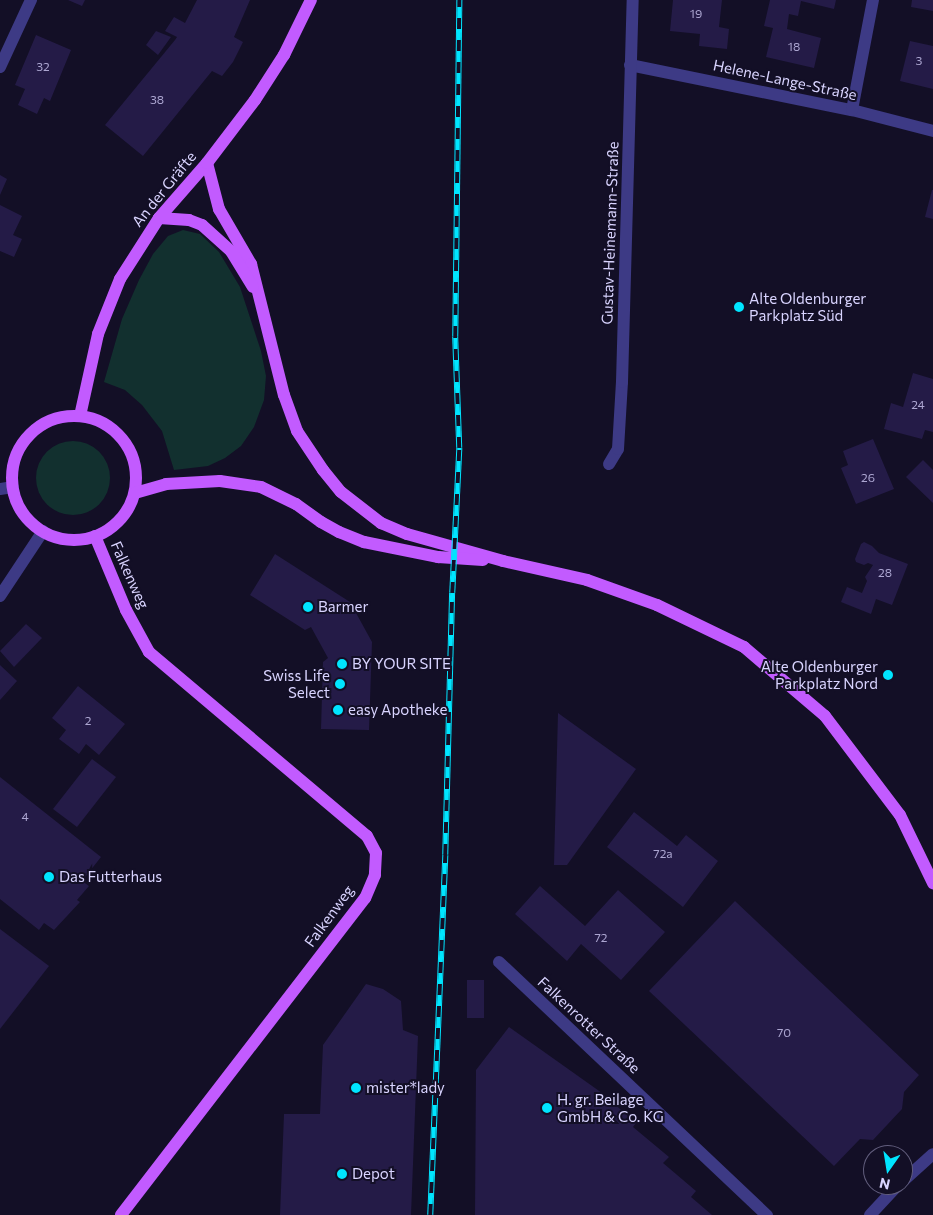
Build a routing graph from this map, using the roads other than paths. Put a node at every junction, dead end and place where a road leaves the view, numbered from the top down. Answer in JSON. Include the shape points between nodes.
{"nodes":[{"id":1,"x":31,"y":0,"type":"edge"},
{"id":2,"x":311,"y":0,"type":"edge"},
{"id":3,"x":633,"y":0,"type":"edge"},
{"id":4,"x":873,"y":0,"type":"edge"},
{"id":5,"x":630,"y":65,"type":"junction"},
{"id":6,"x":0,"y":67,"type":"edge"},
{"id":7,"x":852,"y":110,"type":"junction"},
{"id":8,"x":933,"y":131,"type":"edge"},
{"id":9,"x":207,"y":163,"type":"junction"},
{"id":10,"x":159,"y":218,"type":"junction"},
{"id":11,"x":260,"y":298,"type":"junction"},
{"id":12,"x":80,"y":416,"type":"junction"},
{"id":13,"x":609,"y":464,"type":"dead end"},
{"id":14,"x":6,"y":488,"type":"edge"},
{"id":15,"x":135,"y":493,"type":"junction"},
{"id":16,"x":44,"y":532,"type":"junction"},
{"id":17,"x":95,"y":536,"type":"junction"},
{"id":18,"x":502,"y":562,"type":"junction"},
{"id":19,"x":0,"y":596,"type":"edge"},
{"id":20,"x":933,"y":883,"type":"edge"},
{"id":21,"x":499,"y":962,"type":"dead end"},
{"id":22,"x":933,"y":1154,"type":"edge"},
{"id":23,"x":913,"y":1172,"type":"edge"},
{"id":24,"x":889,"y":1195,"type":"edge"},
{"id":25,"x":121,"y":1215,"type":"edge"},
{"id":26,"x":766,"y":1215,"type":"edge"},
{"id":27,"x":870,"y":1215,"type":"edge"}],
"edges":[{"from":1,"to":6,"type":"street"},
{"from":2,"to":9,"type":"main road","name":"An der Gräfte","via":[[284,55]]},
{"from":3,"to":5,"type":"street","name":"Gustav-Heinemann-Straße"},
{"from":4,"to":7,"type":"street"},
{"from":5,"to":7,"type":"street","name":"Helene-Lange-Straße"},
{"from":5,"to":13,"type":"street","name":"Gustav-Heinemann-Straße","via":[[622,382],[618,449]]},
{"from":7,"to":8,"type":"street","name":"Helene-Lange-Straße"},
{"from":9,"to":10,"type":"main road","name":"An der Gräfte"},
{"from":9,"to":11,"type":"main road","via":[[219,209],[251,264]]},
{"from":10,"to":11,"type":"main road","via":[[189,220],[202,225],[231,251]]},
{"from":10,"to":12,"type":"main road","name":"An der Gräfte","via":[[120,279],[105,314]]},
{"from":11,"to":18,"type":"main road","via":[[284,395],[297,431],[340,492],[381,523]]},
{"from":12,"to":14,"type":"main road","via":[[62,416],[44,423],[29,435],[18,450]]},
{"from":12,"to":15,"type":"main road","via":[[101,422],[118,434],[131,451],[136,472]]},
{"from":14,"to":16,"type":"main road","via":[[29,520]]},
{"from":15,"to":17,"type":"main road","via":[[127,512],[113,526]]},
{"from":15,"to":18,"type":"main road","via":[[166,484],[220,481],[261,487],[296,504],[339,532],[364,542],[438,557]]},
{"from":16,"to":17,"type":"main road","via":[[69,539]]},
{"from":16,"to":19,"type":"street"},
{"from":17,"to":25,"type":"main road","name":"Falkenweg","via":[[126,610],[149,652],[367,836],[376,852],[375,875],[365,898]]},
{"from":18,"to":20,"type":"main road","via":[[587,580],[657,605],[744,647],[825,716],[900,815]]},
{"from":21,"to":26,"type":"street","name":"Falkenrotter Straße"},
{"from":22,"to":23,"type":"street"},
{"from":24,"to":27,"type":"street"}]}
